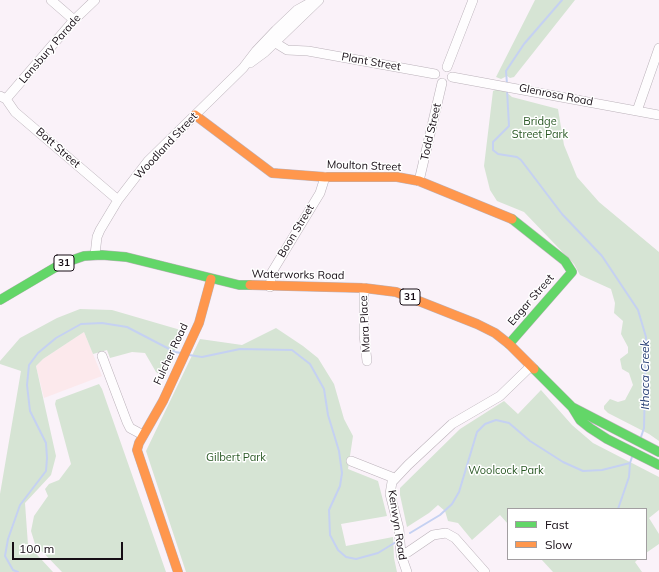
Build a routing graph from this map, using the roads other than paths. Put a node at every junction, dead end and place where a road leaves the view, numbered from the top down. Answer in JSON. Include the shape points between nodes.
{"nodes":[{"id":1,"x":51,"y":0,"type":"edge"},
{"id":2,"x":94,"y":0,"type":"edge"},
{"id":3,"x":319,"y":0,"type":"edge"},
{"id":4,"x":473,"y":0,"type":"edge"},
{"id":5,"x":306,"y":4,"type":"edge"},
{"id":6,"x":74,"y":20,"type":"junction"},
{"id":7,"x":275,"y":38,"type":"junction"},
{"id":8,"x":659,"y":48,"type":"edge"},
{"id":9,"x":447,"y":67,"type":"junction"},
{"id":10,"x":435,"y":74,"type":"junction"},
{"id":11,"x":452,"y":77,"type":"junction"},
{"id":12,"x":442,"y":83,"type":"junction"},
{"id":13,"x":3,"y":97,"type":"edge"},
{"id":14,"x":637,"y":111,"type":"junction"},
{"id":15,"x":195,"y":115,"type":"junction"},
{"id":16,"x":659,"y":115,"type":"edge"},
{"id":17,"x":325,"y":177,"type":"junction"},
{"id":18,"x":419,"y":182,"type":"junction"},
{"id":19,"x":118,"y":200,"type":"junction"},
{"id":20,"x":96,"y":255,"type":"junction"},
{"id":21,"x":572,"y":272,"type":"joint"},
{"id":22,"x":212,"y":279,"type":"junction"},
{"id":23,"x":270,"y":287,"type":"junction"},
{"id":24,"x":364,"y":288,"type":"junction"},
{"id":25,"x":0,"y":300,"type":"edge"},
{"id":26,"x":509,"y":344,"type":"junction"},
{"id":27,"x":102,"y":356,"type":"dead end"},
{"id":28,"x":367,"y":361,"type":"dead end"},
{"id":29,"x":531,"y":366,"type":"junction"},
{"id":30,"x":572,"y":407,"type":"junction"},
{"id":31,"x":143,"y":435,"type":"junction"},
{"id":32,"x":659,"y":452,"type":"edge"},
{"id":33,"x":350,"y":461,"type":"dead end"},
{"id":34,"x":659,"y":465,"type":"edge"},
{"id":35,"x":394,"y":478,"type":"junction"},
{"id":36,"x":401,"y":555,"type":"junction"},
{"id":37,"x":178,"y":572,"type":"edge"},
{"id":38,"x":407,"y":572,"type":"edge"},
{"id":39,"x":485,"y":572,"type":"edge"}],
"edges":[{"from":1,"to":6,"type":"street"},
{"from":2,"to":6,"type":"street","name":"Lansbury Parade"},
{"from":3,"to":5,"type":"street","name":"Woodland Street"},
{"from":4,"to":9,"type":"street"},
{"from":5,"to":7,"type":"street","name":"Woodland Street"},
{"from":6,"to":13,"type":"street","name":"Lansbury Parade"},
{"from":7,"to":10,"type":"street","name":"Plant Street","via":[[308,51]]},
{"from":7,"to":15,"type":"street","name":"Woodland Street"},
{"from":8,"to":14,"type":"street"},
{"from":9,"to":10,"type":"street","via":[[440,68]]},
{"from":9,"to":11,"type":"street"},
{"from":10,"to":12,"type":"street","via":[[437,80]]},
{"from":11,"to":12,"type":"street","via":[[448,82]]},
{"from":11,"to":14,"type":"street","name":"Glenrosa Road"},
{"from":12,"to":18,"type":"street","name":"Todd Street"},
{"from":13,"to":19,"type":"street","name":"Bott Street","via":[[15,112]]},
{"from":14,"to":16,"type":"street","name":"Glenrosa Road"},
{"from":15,"to":17,"type":"street","name":"Moulton Street","via":[[272,173]]},
{"from":15,"to":19,"type":"street","name":"Woodland Street","via":[[148,161]]},
{"from":17,"to":18,"type":"street","name":"Moulton Street","via":[[397,177]]},
{"from":17,"to":23,"type":"street","name":"Boon Street","via":[[320,192],[272,272]]},
{"from":18,"to":21,"type":"street","name":"Moulton Street","via":[[513,219],[565,261]]},
{"from":19,"to":20,"type":"street","name":"Woodland Street","via":[[98,234]]},
{"from":20,"to":22,"type":"street","name":"Waterworks Road","number":"31","via":[[120,256]]},
{"from":20,"to":25,"type":"street","name":"Waterworks Road","number":"31","via":[[61,264]]},
{"from":21,"to":26,"type":"street","name":"Eagar Street"},
{"from":22,"to":23,"type":"street","name":"Waterworks Road","number":"31","via":[[239,285]]},
{"from":22,"to":31,"type":"street","name":"Fulcher Road","via":[[192,339]]},
{"from":23,"to":24,"type":"street","name":"Waterworks Road","number":"31"},
{"from":24,"to":26,"type":"street","name":"Waterworks Road","number":"31","via":[[405,295],[477,324]]},
{"from":24,"to":28,"type":"street","name":"Mara Place"},
{"from":26,"to":29,"type":"street","name":"Waterworks Road","number":"31"},
{"from":27,"to":31,"type":"street","via":[[130,428]]},
{"from":29,"to":30,"type":"street","name":"Waterworks Road","number":"31"},
{"from":29,"to":35,"type":"street","via":[[500,396],[452,424]]},
{"from":30,"to":32,"type":"street","name":"Waterworks Road","number":"31"},
{"from":30,"to":34,"type":"street","name":"Waterworks Road","number":"31","via":[[580,420],[598,434]]},
{"from":31,"to":37,"type":"street","name":"Fulcher Road","via":[[138,446],[138,456]]},
{"from":33,"to":35,"type":"street"},
{"from":35,"to":36,"type":"street","name":"Kenwyn Road","via":[[390,490],[399,529]]},
{"from":36,"to":38,"type":"street","name":"Kenwyn Road"},
{"from":36,"to":39,"type":"street","via":[[433,534],[446,533],[455,538]]}]}
